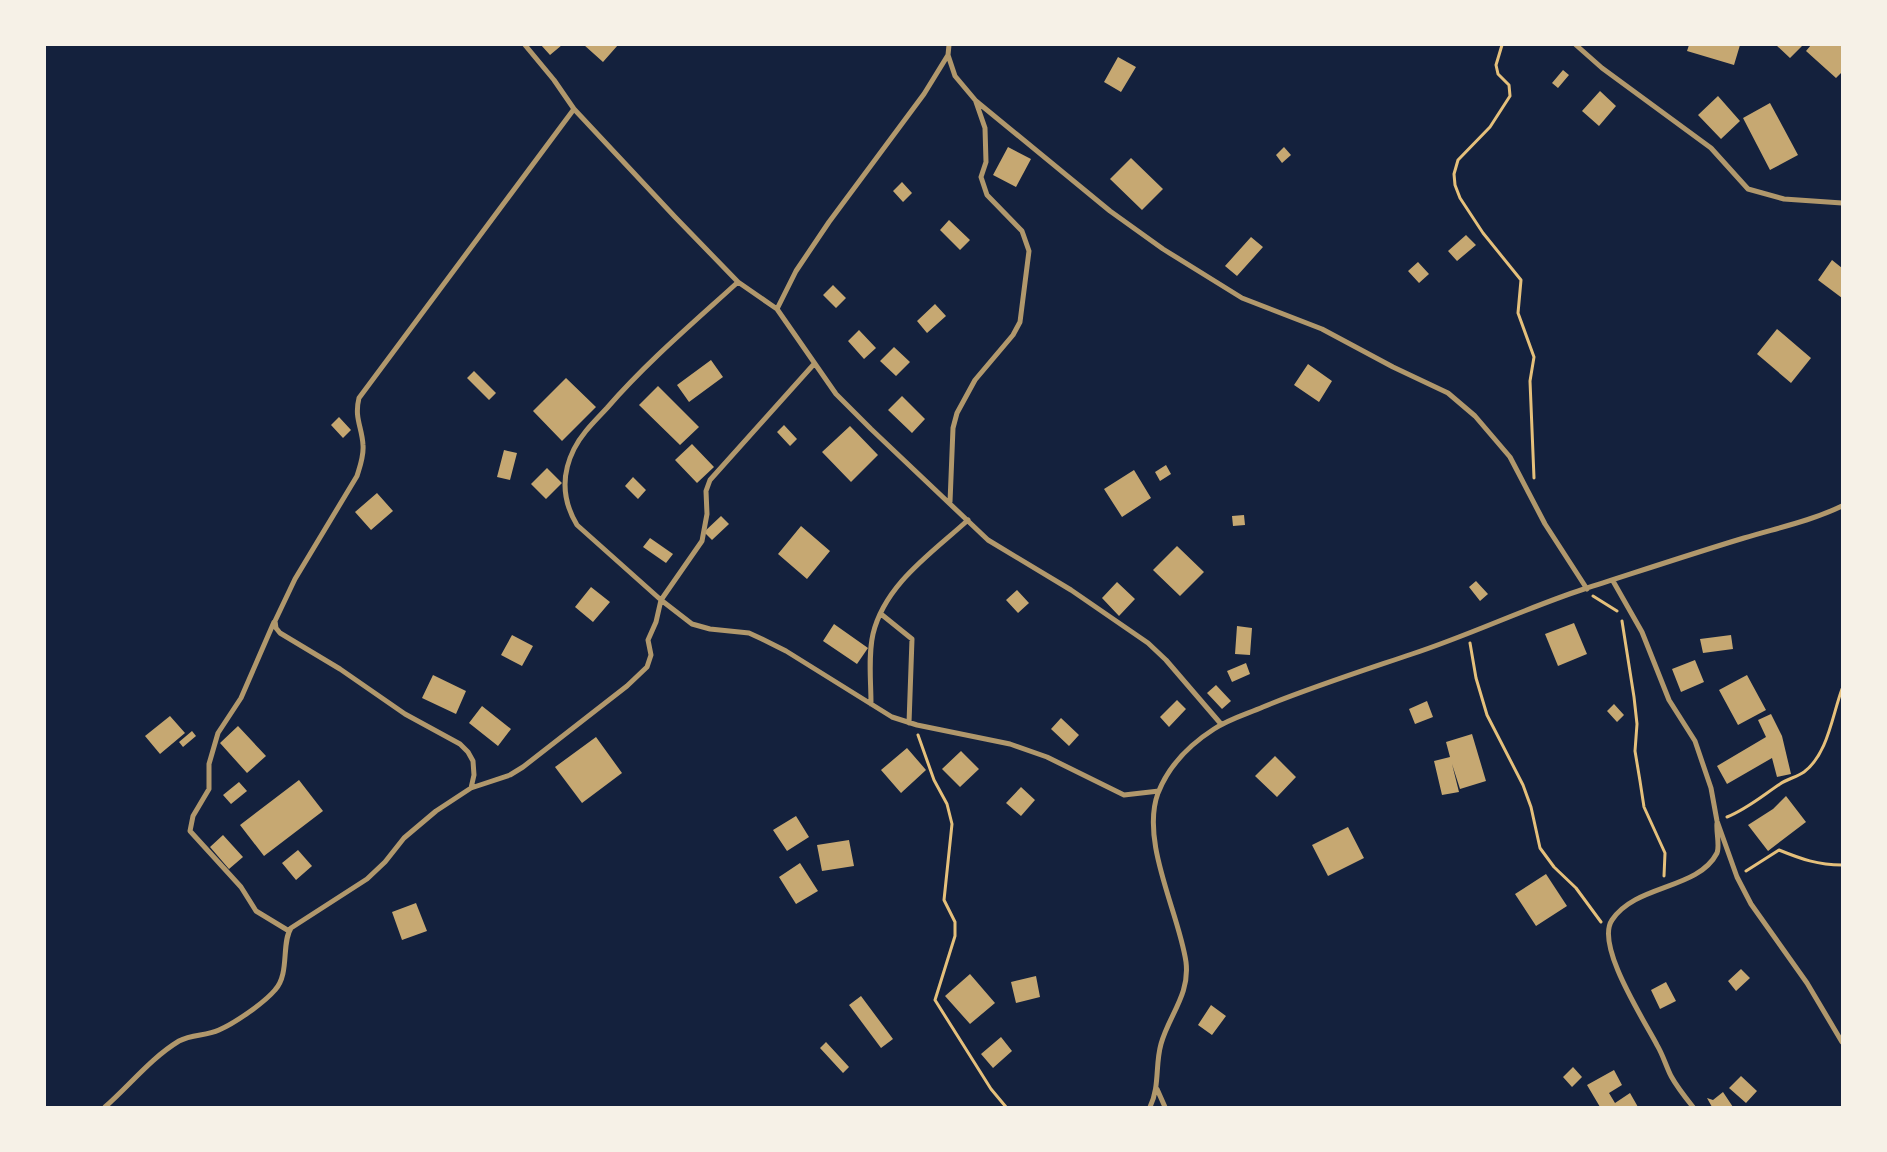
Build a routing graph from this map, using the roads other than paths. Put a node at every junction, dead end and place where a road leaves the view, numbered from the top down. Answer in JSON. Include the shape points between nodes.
{"nodes":[{"id":1,"x":525,"y":45,"type":"edge"},
{"id":2,"x":949,"y":45,"type":"edge"},
{"id":3,"x":1576,"y":45,"type":"edge"},
{"id":4,"x":948,"y":55,"type":"junction"},
{"id":5,"x":976,"y":101,"type":"junction"},
{"id":6,"x":574,"y":109,"type":"junction"},
{"id":7,"x":1842,"y":203,"type":"edge"},
{"id":8,"x":738,"y":282,"type":"junction"},
{"id":9,"x":777,"y":309,"type":"junction"},
{"id":10,"x":814,"y":364,"type":"junction"},
{"id":11,"x":950,"y":502,"type":"junction"},
{"id":12,"x":1842,"y":506,"type":"edge"},
{"id":13,"x":968,"y":520,"type":"junction"},
{"id":14,"x":1613,"y":581,"type":"junction"},
{"id":15,"x":1587,"y":588,"type":"junction"},
{"id":16,"x":661,"y":600,"type":"junction"},
{"id":17,"x":881,"y":614,"type":"junction"},
{"id":18,"x":275,"y":622,"type":"junction"},
{"id":19,"x":871,"y":704,"type":"junction"},
{"id":20,"x":909,"y":723,"type":"junction"},
{"id":21,"x":1221,"y":724,"type":"junction"},
{"id":22,"x":471,"y":788,"type":"junction"},
{"id":23,"x":1159,"y":792,"type":"junction"},
{"id":24,"x":1718,"y":820,"type":"junction"},
{"id":25,"x":289,"y":931,"type":"junction"},
{"id":26,"x":1842,"y":1042,"type":"edge"},
{"id":27,"x":1157,"y":1089,"type":"junction"},
{"id":28,"x":105,"y":1107,"type":"edge"},
{"id":29,"x":1150,"y":1107,"type":"edge"},
{"id":30,"x":1165,"y":1107,"type":"edge"},
{"id":31,"x":1693,"y":1107,"type":"edge"}],
"edges":[{"from":1,"to":6,"type":"street"},
{"from":2,"to":4,"type":"street"},
{"from":3,"to":7,"type":"street","via":[[1711,148],[1748,188],[1784,199]]},
{"from":4,"to":5,"type":"street","via":[[955,76]]},
{"from":4,"to":9,"type":"street","via":[[924,94],[802,263]]},
{"from":5,"to":11,"type":"street","via":[[985,128],[986,162],[981,178],[988,195],[1022,231],[1029,250],[1020,322],[975,380],[957,413],[953,428]]},
{"from":5,"to":15,"type":"street","via":[[1110,211],[1163,249],[1242,298],[1322,329],[1448,393],[1475,416],[1510,457],[1550,531]]},
{"from":6,"to":8,"type":"street"},
{"from":6,"to":18,"type":"street","via":[[359,398],[356,409],[363,457],[357,476],[295,579]]},
{"from":8,"to":9,"type":"street"},
{"from":8,"to":16,"type":"street","via":[[627,385],[582,434],[565,474],[564,494],[577,525]]},
{"from":9,"to":10,"type":"street"},
{"from":10,"to":11,"type":"street","via":[[843,401]]},
{"from":10,"to":16,"type":"street","via":[[710,480],[706,491],[707,514],[702,541]]},
{"from":11,"to":13,"type":"street"},
{"from":12,"to":14,"type":"street"},
{"from":13,"to":17,"type":"street","via":[[906,575]]},
{"from":13,"to":21,"type":"street","via":[[988,540],[1071,590],[1148,643]]},
{"from":14,"to":15,"type":"street"},
{"from":14,"to":24,"type":"street","via":[[1642,632],[1668,700],[1694,741],[1711,788]]},
{"from":15,"to":21,"type":"street","via":[[1414,654],[1340,677]]},
{"from":16,"to":19,"type":"street","via":[[700,627],[749,633],[786,650]]},
{"from":16,"to":22,"type":"street","via":[[648,640],[650,661],[637,677],[523,767],[510,775]]},
{"from":17,"to":19,"type":"street","via":[[873,636]]},
{"from":17,"to":20,"type":"street","via":[[912,639]]},
{"from":18,"to":22,"type":"street","via":[[280,633],[405,714],[460,744],[473,762]]},
{"from":18,"to":25,"type":"street","via":[[241,698],[218,733],[210,764],[209,789],[193,816],[190,831],[241,887],[256,911]]},
{"from":19,"to":20,"type":"street"},
{"from":20,"to":23,"type":"street","via":[[1010,744],[1047,757],[1124,795]]},
{"from":21,"to":23,"type":"street","via":[[1178,758]]},
{"from":22,"to":25,"type":"street","via":[[410,832],[386,862],[367,878]]},
{"from":23,"to":27,"type":"street","via":[[1153,812],[1155,841],[1186,960],[1187,975],[1181,1000],[1161,1044]]},
{"from":24,"to":26,"type":"street","via":[[1737,877],[1751,904],[1807,983]]},
{"from":24,"to":31,"type":"street","via":[[1718,850],[1710,862],[1691,876],[1659,888],[1622,909],[1612,920],[1608,933],[1612,956],[1638,1013],[1664,1056],[1678,1088]]},
{"from":25,"to":28,"type":"street","via":[[277,989],[219,1030],[192,1035],[174,1044]]},
{"from":27,"to":29,"type":"street"},
{"from":27,"to":30,"type":"street"}]}
